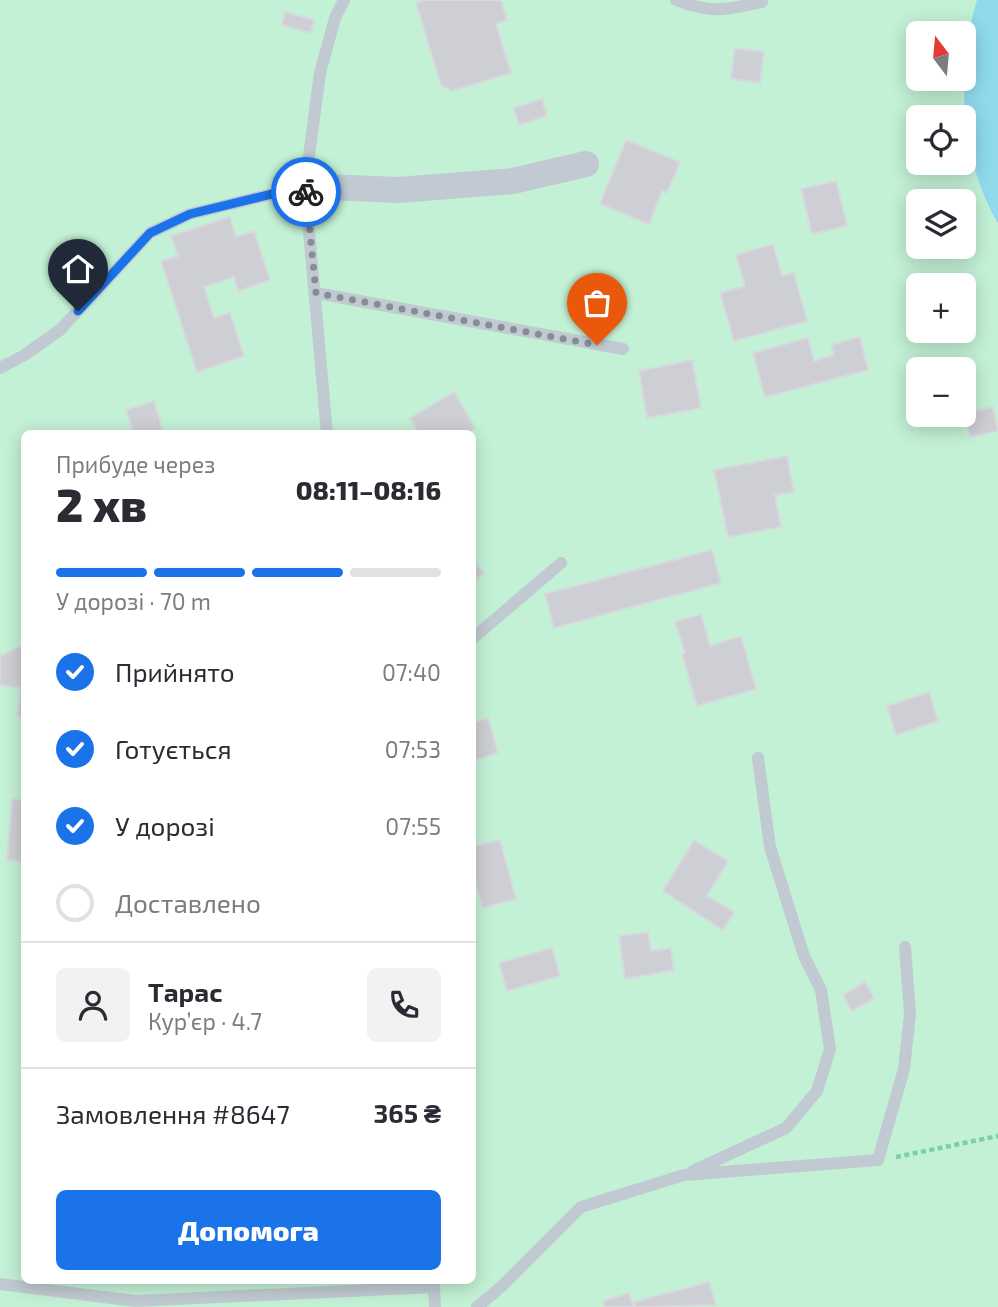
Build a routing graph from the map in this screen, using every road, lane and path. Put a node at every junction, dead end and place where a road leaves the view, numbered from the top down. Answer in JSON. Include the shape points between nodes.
{"nodes":[{"id":1,"x":344,"y":0,"type":"edge"},
{"id":2,"x":676,"y":0,"type":"edge"},
{"id":3,"x":762,"y":2,"type":"dead end"},
{"id":4,"x":586,"y":164,"type":"dead end"},
{"id":5,"x":305,"y":186,"type":"junction"},
{"id":6,"x":316,"y":293,"type":"junction"},
{"id":7,"x":623,"y":349,"type":"dead end"},
{"id":8,"x":0,"y":368,"type":"edge"},
{"id":9,"x":327,"y":430,"type":"edge"},
{"id":10,"x":561,"y":563,"type":"dead end"},
{"id":11,"x":476,"y":636,"type":"edge"},
{"id":12,"x":758,"y":758,"type":"dead end"},
{"id":13,"x":905,"y":947,"type":"dead end"},
{"id":14,"x":998,"y":1136,"type":"edge"},
{"id":15,"x":878,"y":1160,"type":"junction"},
{"id":16,"x":684,"y":1175,"type":"junction"},
{"id":17,"x":0,"y":1284,"type":"edge"},
{"id":18,"x":434,"y":1284,"type":"edge"},
{"id":19,"x":435,"y":1307,"type":"edge"},
{"id":20,"x":477,"y":1307,"type":"edge"}],
"edges":[{"from":1,"to":5,"type":"lane","via":[[320,73]]},
{"from":2,"to":3,"type":"lane","via":[[719,11]]},
{"from":4,"to":5,"type":"street","via":[[500,182],[398,190]]},
{"from":5,"to":6,"type":"lane"},
{"from":5,"to":8,"type":"lane","via":[[190,214],[150,233],[60,330]]},
{"from":6,"to":7,"type":"lane"},
{"from":6,"to":9,"type":"lane"},
{"from":10,"to":11,"type":"lane"},
{"from":12,"to":16,"type":"lane","via":[[770,847],[803,956],[821,990],[830,1049],[817,1091],[786,1128]]},
{"from":13,"to":15,"type":"lane","via":[[910,1014],[904,1069]]},
{"from":14,"to":15,"type":"path"},
{"from":15,"to":16,"type":"lane"},
{"from":16,"to":20,"type":"lane","via":[[581,1207]]},
{"from":17,"to":18,"type":"lane","via":[[135,1301]]},
{"from":18,"to":19,"type":"lane"}]}
